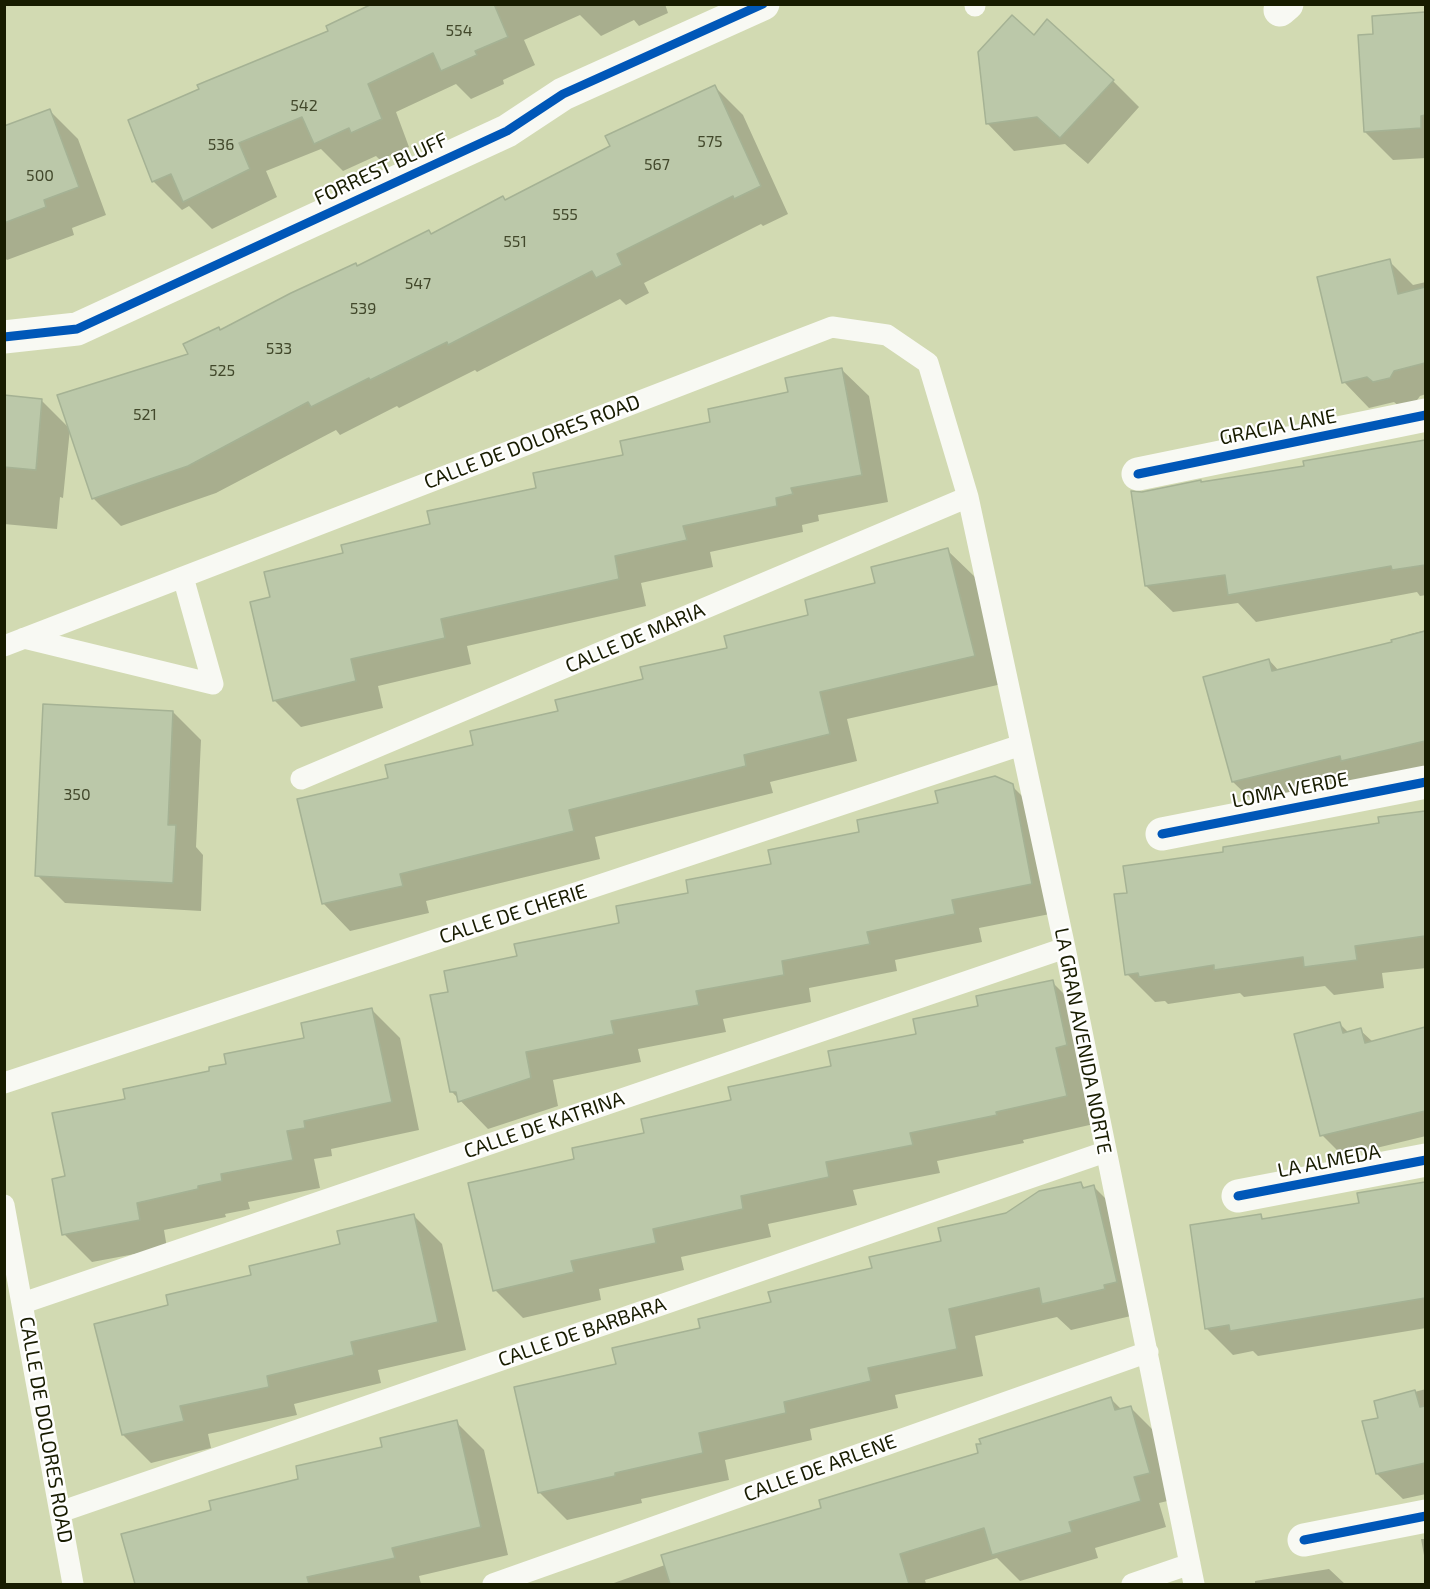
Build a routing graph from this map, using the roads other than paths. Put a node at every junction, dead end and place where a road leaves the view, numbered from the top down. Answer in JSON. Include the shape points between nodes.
{"nodes":[{"id":1,"x":763,"y":4,"type":"edge"},
{"id":2,"x":4,"y":337,"type":"edge"},
{"id":3,"x":1425,"y":415,"type":"edge"},
{"id":4,"x":1138,"y":474,"type":"dead end"},
{"id":5,"x":968,"y":497,"type":"junction"},
{"id":6,"x":183,"y":577,"type":"junction"},
{"id":7,"x":24,"y":638,"type":"junction"},
{"id":8,"x":4,"y":646,"type":"edge"},
{"id":9,"x":1021,"y":745,"type":"junction"},
{"id":10,"x":301,"y":778,"type":"dead end"},
{"id":11,"x":1425,"y":782,"type":"edge"},
{"id":12,"x":1161,"y":834,"type":"dead end"},
{"id":13,"x":1065,"y":948,"type":"junction"},
{"id":14,"x":4,"y":1083,"type":"edge"},
{"id":15,"x":1105,"y":1152,"type":"junction"},
{"id":16,"x":1425,"y":1160,"type":"edge"},
{"id":17,"x":1239,"y":1196,"type":"dead end"},
{"id":18,"x":4,"y":1205,"type":"edge"},
{"id":19,"x":23,"y":1303,"type":"junction"},
{"id":20,"x":1148,"y":1352,"type":"junction"},
{"id":21,"x":60,"y":1512,"type":"junction"},
{"id":22,"x":1425,"y":1516,"type":"edge"},
{"id":23,"x":1304,"y":1540,"type":"dead end"},
{"id":24,"x":1192,"y":1574,"type":"edge"},
{"id":25,"x":73,"y":1584,"type":"edge"},
{"id":26,"x":493,"y":1584,"type":"edge"},
{"id":27,"x":1132,"y":1584,"type":"edge"}],
"edges":[{"from":1,"to":2,"type":"street","name":"FORREST BLUFF","via":[[562,94],[507,131],[77,329]]},
{"from":3,"to":4,"type":"street","name":"GRACIA LANE"},
{"from":5,"to":6,"type":"lane","name":"CALLE DE DOLORES ROAD","via":[[928,363],[887,335],[832,327]]},
{"from":5,"to":9,"type":"lane","name":"LA GRAN AVENIDA NORTE"},
{"from":5,"to":10,"type":"lane","name":"CALLE DE MARIA"},
{"from":6,"to":7,"type":"lane","name":"CALLE DE DOLORES ROAD"},
{"from":6,"to":7,"type":"lane","via":[[213,684]]},
{"from":7,"to":8,"type":"lane","name":"CALLE DE DOLORES ROAD"},
{"from":9,"to":13,"type":"lane","name":"LA GRAN AVENIDA NORTE"},
{"from":9,"to":14,"type":"lane","name":"CALLE DE CHERIE"},
{"from":11,"to":12,"type":"street","name":"LOMA VERDE"},
{"from":13,"to":15,"type":"lane","name":"LA GRAN AVENIDA NORTE"},
{"from":13,"to":19,"type":"lane","name":"CALLE DE KATRINA"},
{"from":15,"to":20,"type":"lane","name":"LA GRAN AVENIDA NORTE"},
{"from":15,"to":21,"type":"lane","name":"CALLE DE BARBARA"},
{"from":16,"to":17,"type":"street","name":"LA ALMEDA"},
{"from":18,"to":19,"type":"lane","name":"CALLE DE DOLORES ROAD"},
{"from":19,"to":21,"type":"lane","name":"CALLE DE DOLORES ROAD"},
{"from":20,"to":24,"type":"lane","name":"LA GRAN AVENIDA NORTE"},
{"from":20,"to":26,"type":"lane","name":"CALLE DE ARLENE"},
{"from":21,"to":25,"type":"lane","name":"CALLE DE DOLORES ROAD"},
{"from":22,"to":23,"type":"street"},
{"from":24,"to":27,"type":"lane"}]}
